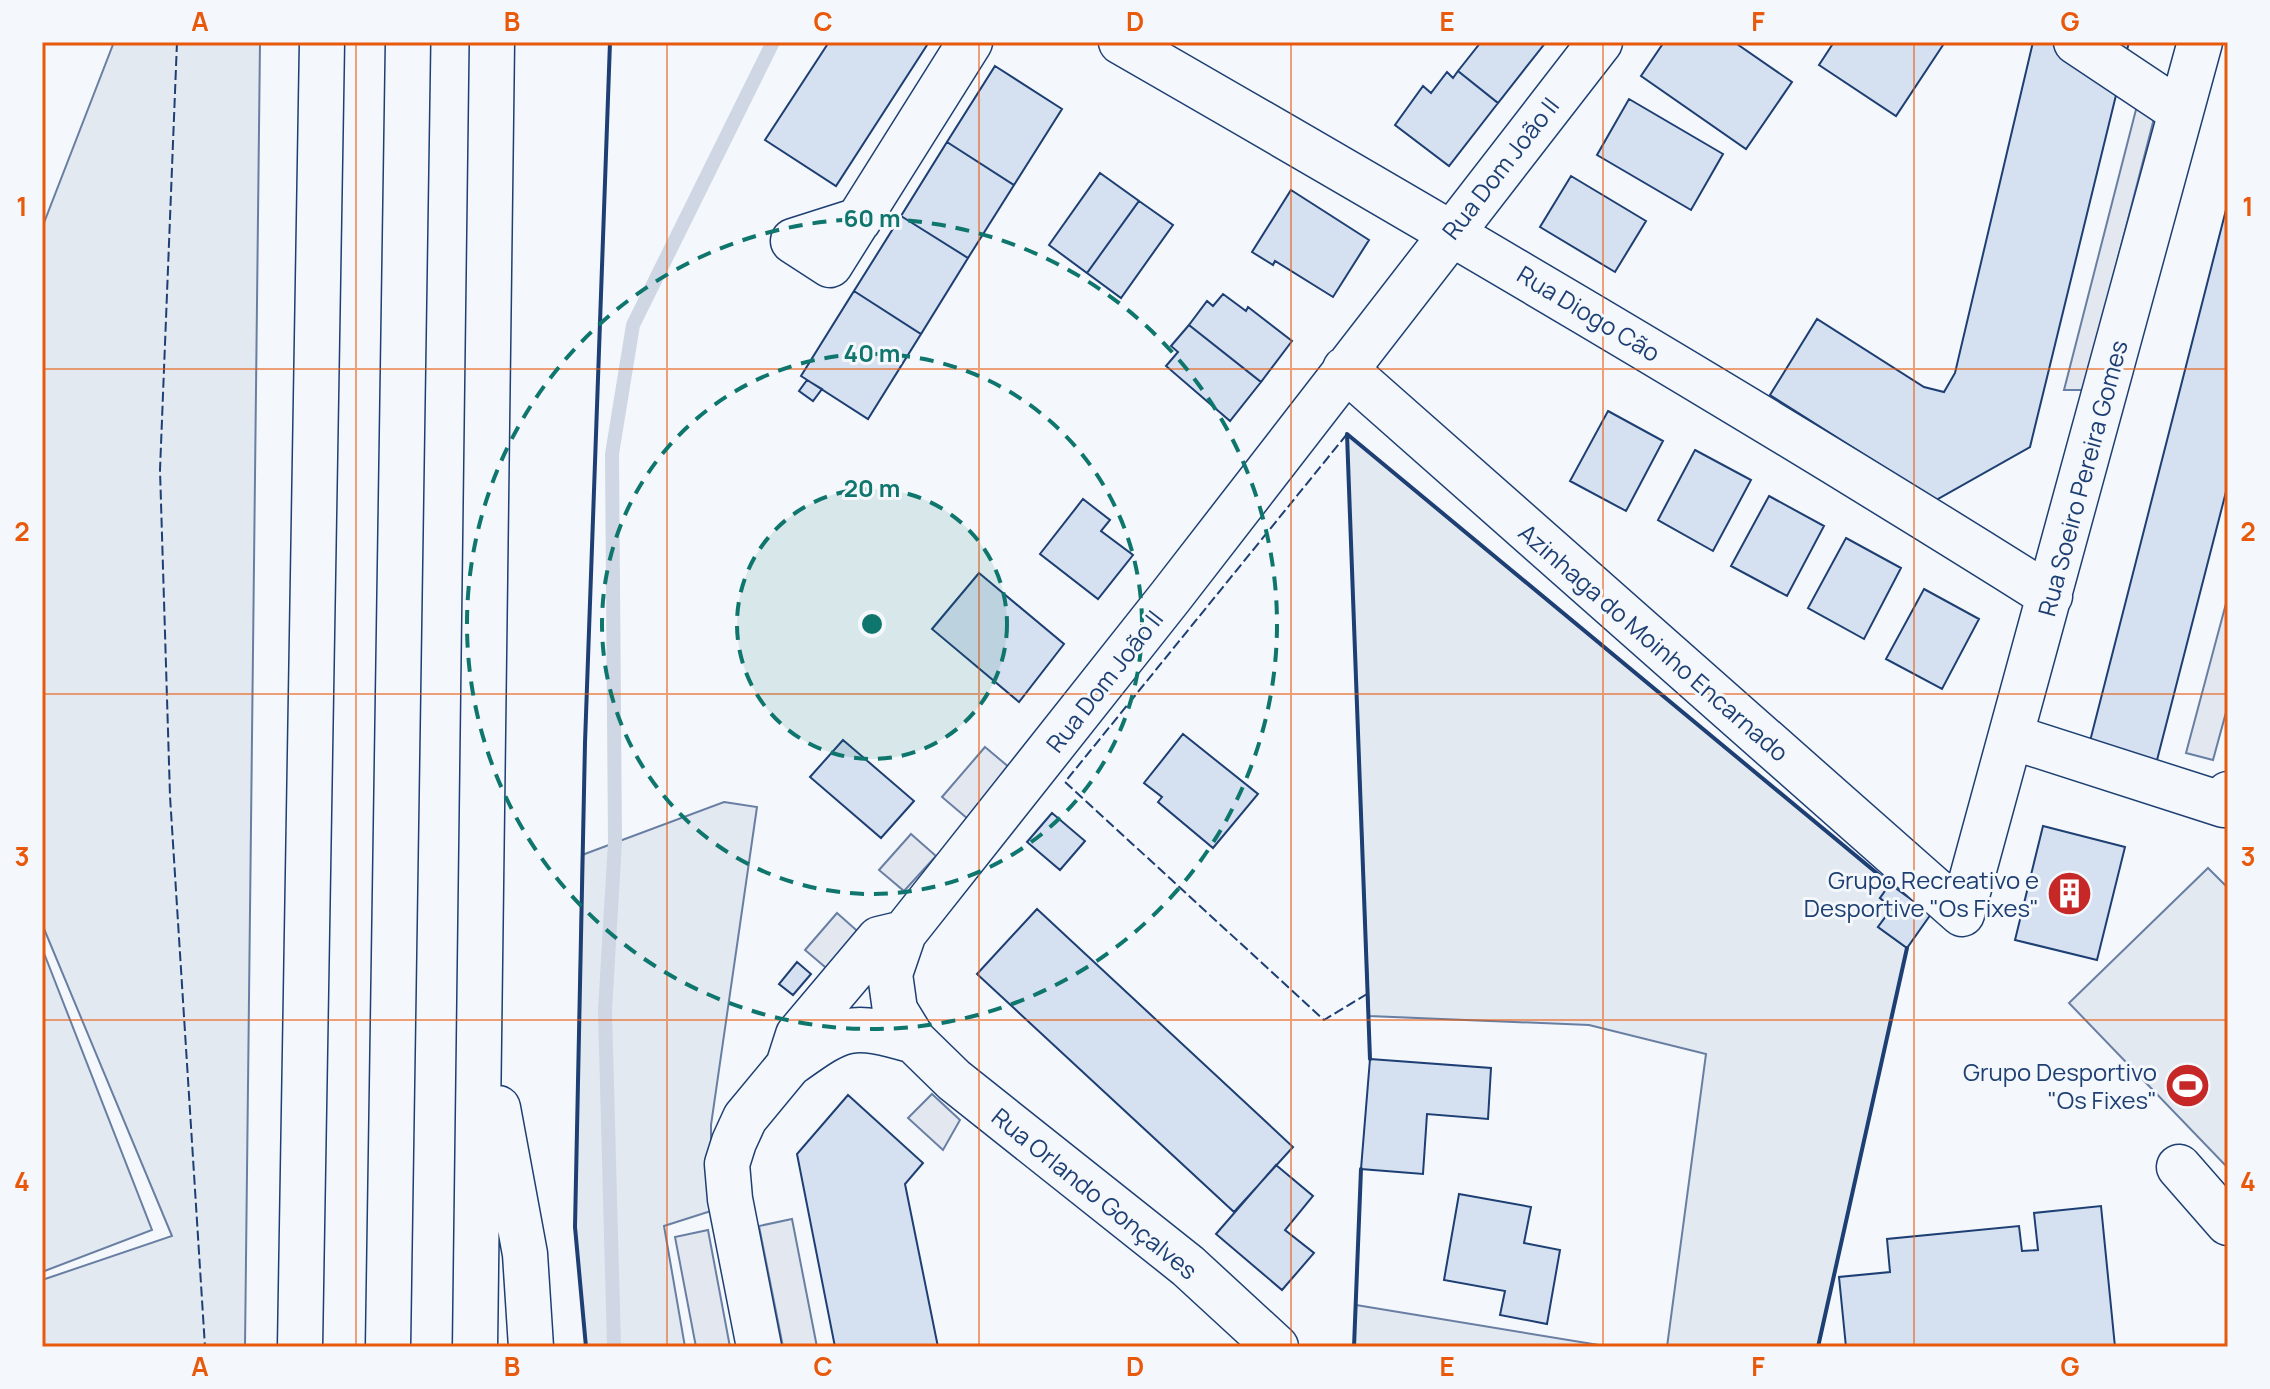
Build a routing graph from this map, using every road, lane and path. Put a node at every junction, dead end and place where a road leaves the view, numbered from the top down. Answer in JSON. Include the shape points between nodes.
{"nodes":[{"id":1,"x":322,"y":42,"type":"edge"},
{"id":2,"x":408,"y":42,"type":"edge"},
{"id":3,"x":492,"y":42,"type":"edge"},
{"id":4,"x":970,"y":42,"type":"edge"},
{"id":5,"x":1121,"y":42,"type":"edge"},
{"id":6,"x":1600,"y":42,"type":"edge"},
{"id":7,"x":2076,"y":42,"type":"edge"},
{"id":8,"x":2200,"y":42,"type":"edge"},
{"id":9,"x":2181,"y":112,"type":"junction"},
{"id":10,"x":859,"y":220,"type":"dead end"},
{"id":11,"x":1451,"y":231,"type":"junction"},
{"id":12,"x":1345,"y":369,"type":"junction"},
{"id":13,"x":2050,"y":596,"type":"junction"},
{"id":14,"x":2012,"y":737,"type":"junction"},
{"id":15,"x":2228,"y":794,"type":"edge"},
{"id":16,"x":1962,"y":914,"type":"joint"},
{"id":17,"x":904,"y":933,"type":"junction"},
{"id":18,"x":481,"y":1010,"type":"junction"},
{"id":19,"x":914,"y":1041,"type":"junction"},
{"id":20,"x":788,"y":1066,"type":"junction"},
{"id":21,"x":2179,"y":1167,"type":"dead end"},
{"id":22,"x":2228,"y":1223,"type":"edge"},
{"id":23,"x":299,"y":1341,"type":"edge"},
{"id":24,"x":388,"y":1347,"type":"edge"},
{"id":25,"x":475,"y":1347,"type":"edge"},
{"id":26,"x":531,"y":1347,"type":"edge"},
{"id":27,"x":759,"y":1347,"type":"edge"},
{"id":28,"x":1276,"y":1347,"type":"edge"}],
"edges":[{"from":1,"to":23,"type":"main road"},
{"from":2,"to":24,"type":"main road"},
{"from":3,"to":18,"type":"main road"},
{"from":4,"to":10,"type":"main road"},
{"from":5,"to":11,"type":"main road","name":"Rua Diogo Cão"},
{"from":6,"to":11,"type":"main road","name":"Rua Dom João II"},
{"from":7,"to":9,"type":"main road"},
{"from":8,"to":9,"type":"main road","name":"Rua Soeiro Pereira Gomes"},
{"from":9,"to":13,"type":"main road","name":"Rua Soeiro Pereira Gomes"},
{"from":11,"to":12,"type":"main road","name":"Rua Dom João II"},
{"from":11,"to":13,"type":"main road","name":"Rua Diogo Cão"},
{"from":12,"to":16,"type":"main road","name":"Azinhaga do Moinho Encarnado"},
{"from":12,"to":17,"type":"main road","name":"Rua Dom João II"},
{"from":13,"to":14,"type":"main road","name":"Rua Soeiro Pereira Gomes"},
{"from":14,"to":15,"type":"main road","via":[[2224,805]]},
{"from":14,"to":16,"type":"main road","name":"Rua Soeiro Pereira Gomes"},
{"from":17,"to":19,"type":"main road","name":"Rua Orlando Gonçalves","via":[[890,974],[895,1010]]},
{"from":17,"to":20,"type":"main road","name":"Rua Dom João II","via":[[879,939],[798,1035]]},
{"from":18,"to":25,"type":"main road"},
{"from":18,"to":26,"type":"main road","via":[[525,1254]]},
{"from":19,"to":20,"type":"main road","name":"Rua Orlando Gonçalves","via":[[868,1027],[830,1035]]},
{"from":19,"to":28,"type":"main road","name":"Rua Orlando Gonçalves","via":[[954,1080],[1188,1266]]},
{"from":20,"to":27,"type":"main road","name":"Rua Dom João II","via":[[745,1118],[727,1164]]},
{"from":21,"to":22,"type":"main road"}]}
